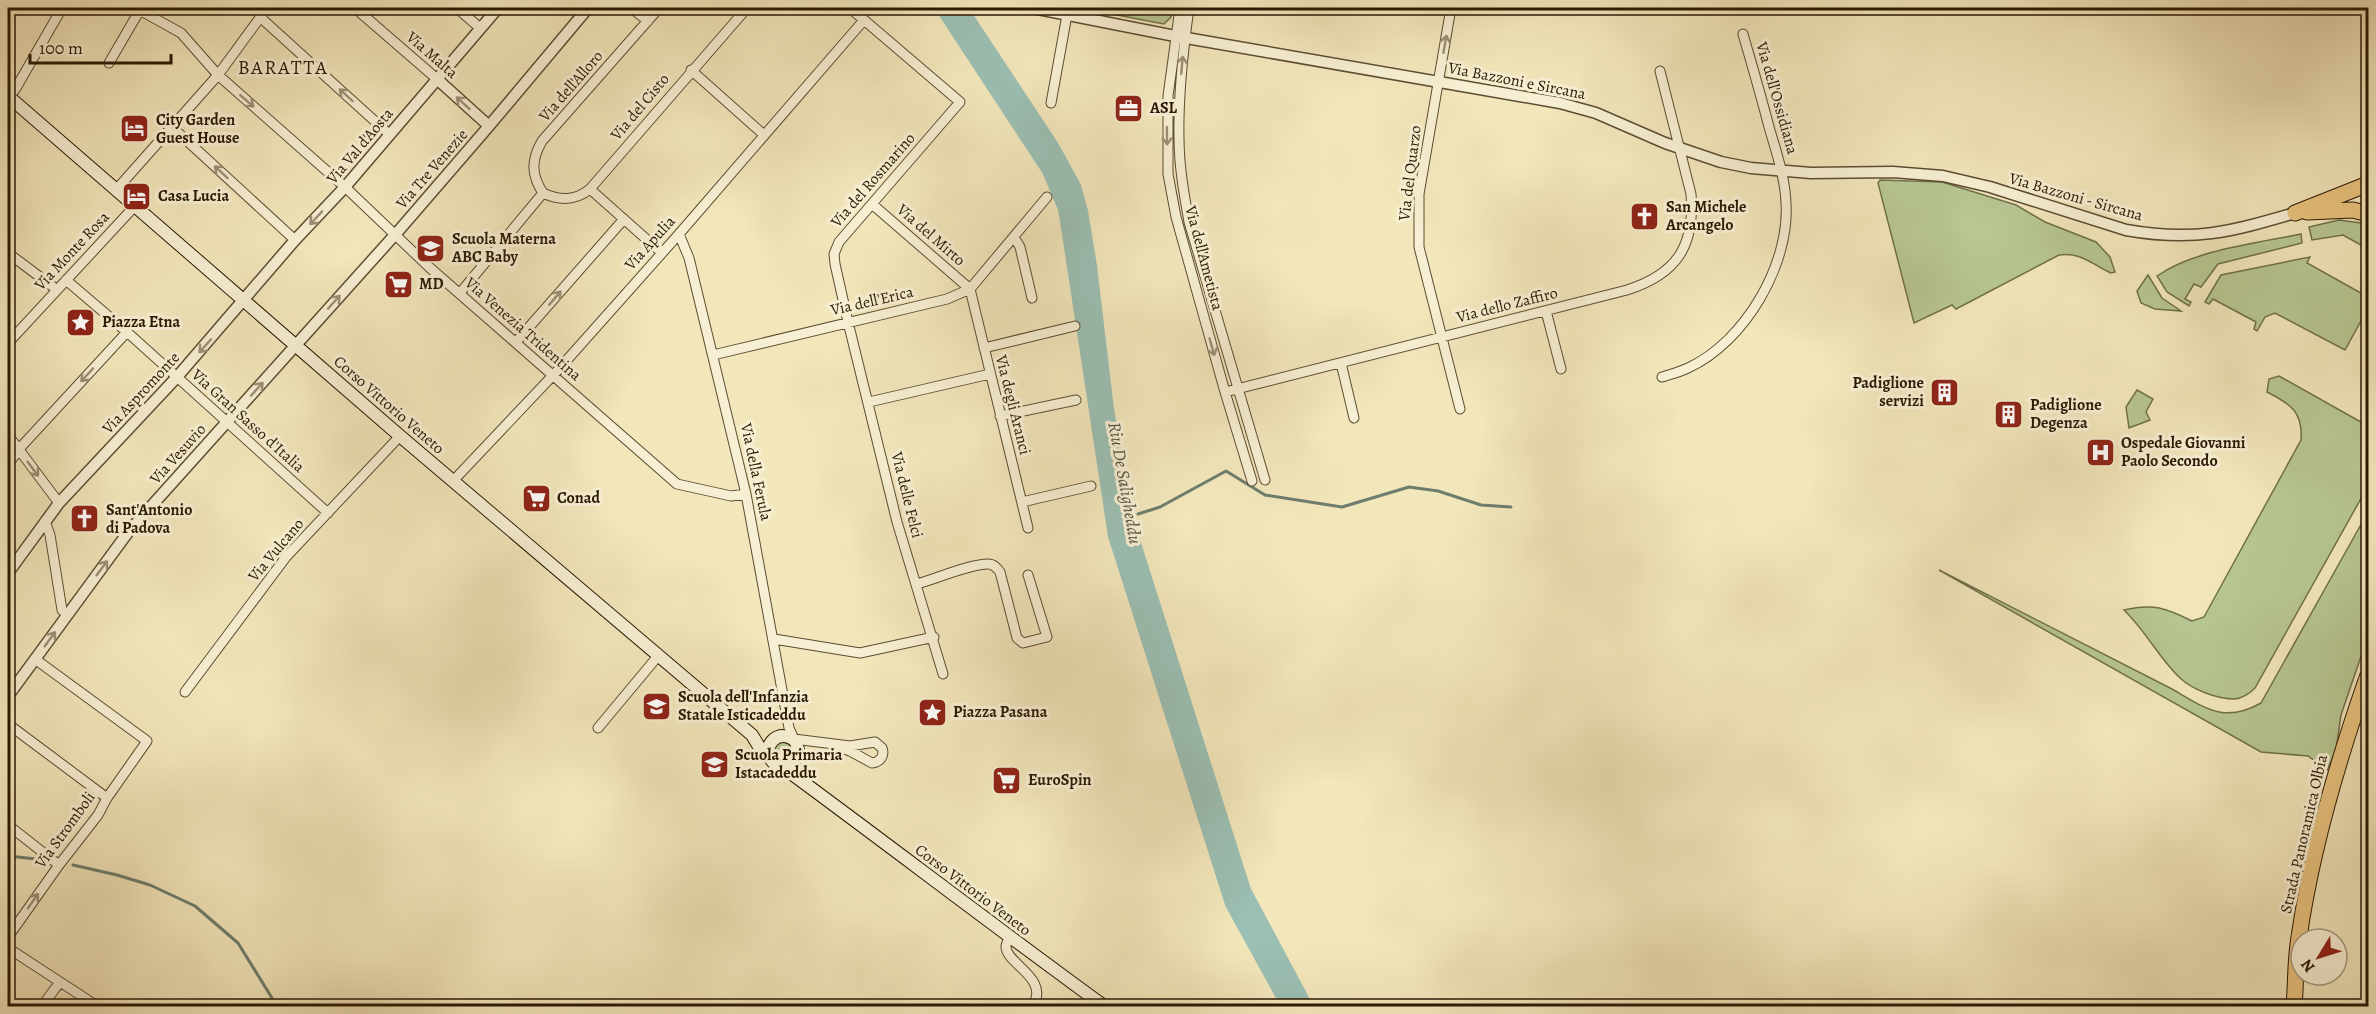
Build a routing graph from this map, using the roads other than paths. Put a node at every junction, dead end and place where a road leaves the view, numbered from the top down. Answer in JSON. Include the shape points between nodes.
{"nodes":[{"id":1,"x":62,"y":8,"type":"edge"},
{"id":2,"x":139,"y":8,"type":"edge"},
{"id":3,"x":267,"y":8,"type":"edge"},
{"id":4,"x":355,"y":8,"type":"edge"},
{"id":5,"x":457,"y":8,"type":"edge"},
{"id":6,"x":498,"y":8,"type":"edge"},
{"id":7,"x":588,"y":8,"type":"edge"},
{"id":8,"x":631,"y":8,"type":"edge"},
{"id":9,"x":659,"y":8,"type":"edge"},
{"id":10,"x":747,"y":8,"type":"edge"},
{"id":11,"x":850,"y":8,"type":"edge"},
{"id":12,"x":1033,"y":8,"type":"edge"},
{"id":13,"x":1180,"y":8,"type":"edge"},
{"id":14,"x":1189,"y":8,"type":"edge"},
{"id":15,"x":1451,"y":8,"type":"edge"},
{"id":16,"x":1068,"y":11,"type":"edge"},
{"id":17,"x":260,"y":17,"type":"junction"},
{"id":18,"x":864,"y":20,"type":"junction"},
{"id":19,"x":648,"y":21,"type":"junction"},
{"id":20,"x":480,"y":28,"type":"junction"},
{"id":21,"x":1743,"y":34,"type":"dead end"},
{"id":22,"x":1180,"y":37,"type":"junction"},
{"id":23,"x":109,"y":63,"type":"dead end"},
{"id":24,"x":691,"y":70,"type":"junction"},
{"id":25,"x":1660,"y":71,"type":"dead end"},
{"id":26,"x":218,"y":75,"type":"junction"},
{"id":27,"x":437,"y":79,"type":"junction"},
{"id":28,"x":1438,"y":81,"type":"junction"},
{"id":29,"x":8,"y":97,"type":"edge"},
{"id":30,"x":1051,"y":103,"type":"dead end"},
{"id":31,"x":489,"y":126,"type":"junction"},
{"id":32,"x":172,"y":128,"type":"junction"},
{"id":33,"x":389,"y":134,"type":"junction"},
{"id":34,"x":764,"y":135,"type":"junction"},
{"id":35,"x":1680,"y":149,"type":"junction"},
{"id":36,"x":1782,"y":171,"type":"junction"},
{"id":37,"x":2368,"y":184,"type":"edge"},
{"id":38,"x":345,"y":188,"type":"junction"},
{"id":39,"x":1990,"y":188,"type":"joint"},
{"id":40,"x":590,"y":189,"type":"junction"},
{"id":41,"x":117,"y":190,"type":"junction"},
{"id":42,"x":543,"y":194,"type":"junction"},
{"id":43,"x":2368,"y":195,"type":"edge"},
{"id":44,"x":1047,"y":197,"type":"dead end"},
{"id":45,"x":872,"y":204,"type":"junction"},
{"id":46,"x":134,"y":207,"type":"junction"},
{"id":47,"x":2295,"y":213,"type":"junction"},
{"id":48,"x":2368,"y":214,"type":"edge"},
{"id":49,"x":624,"y":219,"type":"junction"},
{"id":50,"x":679,"y":234,"type":"junction"},
{"id":51,"x":395,"y":235,"type":"junction"},
{"id":52,"x":1014,"y":237,"type":"junction"},
{"id":53,"x":295,"y":240,"type":"junction"},
{"id":54,"x":8,"y":253,"type":"edge"},
{"id":55,"x":662,"y":253,"type":"junction"},
{"id":56,"x":66,"y":280,"type":"junction"},
{"id":57,"x":56,"y":289,"type":"junction"},
{"id":58,"x":970,"y":290,"type":"junction"},
{"id":59,"x":460,"y":293,"type":"junction"},
{"id":60,"x":1032,"y":298,"type":"dead end"},
{"id":61,"x":243,"y":302,"type":"junction"},
{"id":62,"x":1546,"y":311,"type":"junction"},
{"id":63,"x":848,"y":322,"type":"junction"},
{"id":64,"x":1075,"y":326,"type":"dead end"},
{"id":65,"x":127,"y":332,"type":"junction"},
{"id":66,"x":1442,"y":338,"type":"junction"},
{"id":67,"x":516,"y":342,"type":"junction"},
{"id":68,"x":8,"y":343,"type":"edge"},
{"id":69,"x":295,"y":346,"type":"junction"},
{"id":70,"x":984,"y":348,"type":"junction"},
{"id":71,"x":713,"y":356,"type":"junction"},
{"id":72,"x":1341,"y":363,"type":"junction"},
{"id":73,"x":1561,"y":369,"type":"dead end"},
{"id":74,"x":990,"y":374,"type":"junction"},
{"id":75,"x":554,"y":375,"type":"junction"},
{"id":76,"x":177,"y":377,"type":"junction"},
{"id":77,"x":1662,"y":377,"type":"dead end"},
{"id":78,"x":1237,"y":389,"type":"junction"},
{"id":79,"x":1225,"y":392,"type":"junction"},
{"id":80,"x":1076,"y":400,"type":"dead end"},
{"id":81,"x":869,"y":402,"type":"junction"},
{"id":82,"x":1460,"y":409,"type":"dead end"},
{"id":83,"x":1000,"y":416,"type":"junction"},
{"id":84,"x":1354,"y":418,"type":"dead end"},
{"id":85,"x":226,"y":423,"type":"junction"},
{"id":86,"x":8,"y":435,"type":"edge"},
{"id":87,"x":400,"y":436,"type":"junction"},
{"id":88,"x":19,"y":450,"type":"junction"},
{"id":89,"x":8,"y":465,"type":"edge"},
{"id":90,"x":1265,"y":480,"type":"dead end"},
{"id":91,"x":453,"y":481,"type":"junction"},
{"id":92,"x":1252,"y":481,"type":"dead end"},
{"id":93,"x":1091,"y":486,"type":"dead end"},
{"id":94,"x":746,"y":494,"type":"junction"},
{"id":95,"x":1022,"y":502,"type":"junction"},
{"id":96,"x":58,"y":503,"type":"junction"},
{"id":97,"x":328,"y":513,"type":"junction"},
{"id":98,"x":45,"y":521,"type":"junction"},
{"id":99,"x":1028,"y":528,"type":"dead end"},
{"id":100,"x":8,"y":573,"type":"edge"},
{"id":101,"x":1028,"y":575,"type":"dead end"},
{"id":102,"x":917,"y":584,"type":"junction"},
{"id":103,"x":67,"y":615,"type":"junction"},
{"id":104,"x":934,"y":637,"type":"junction"},
{"id":105,"x":774,"y":639,"type":"junction"},
{"id":106,"x":658,"y":656,"type":"junction"},
{"id":107,"x":35,"y":659,"type":"junction"},
{"id":108,"x":943,"y":674,"type":"dead end"},
{"id":109,"x":2368,"y":675,"type":"edge"},
{"id":110,"x":185,"y":692,"type":"dead end"},
{"id":111,"x":8,"y":696,"type":"edge"},
{"id":112,"x":8,"y":724,"type":"edge"},
{"id":113,"x":598,"y":728,"type":"dead end"},
{"id":114,"x":752,"y":735,"type":"junction"},
{"id":115,"x":783,"y":738,"type":"junction"},
{"id":116,"x":818,"y":743,"type":"junction"},
{"id":117,"x":865,"y":744,"type":"junction"},
{"id":118,"x":836,"y":746,"type":"junction"},
{"id":119,"x":769,"y":754,"type":"junction"},
{"id":120,"x":798,"y":757,"type":"junction"},
{"id":121,"x":862,"y":757,"type":"junction"},
{"id":122,"x":781,"y":766,"type":"junction"},
{"id":123,"x":107,"y":798,"type":"junction"},
{"id":124,"x":824,"y":798,"type":"junction"},
{"id":125,"x":8,"y":825,"type":"edge"},
{"id":126,"x":59,"y":865,"type":"junction"},
{"id":127,"x":8,"y":937,"type":"edge"},
{"id":128,"x":1009,"y":937,"type":"junction"},
{"id":129,"x":8,"y":948,"type":"edge"},
{"id":130,"x":60,"y":982,"type":"junction"},
{"id":131,"x":42,"y":1006,"type":"edge"},
{"id":132,"x":97,"y":1006,"type":"edge"},
{"id":133,"x":1033,"y":1006,"type":"edge"},
{"id":134,"x":1104,"y":1006,"type":"edge"},
{"id":135,"x":2294,"y":1006,"type":"edge"}],
"edges":[{"from":1,"to":29,"type":"street"},
{"from":2,"to":23,"type":"street"},
{"from":2,"to":26,"type":"street","name":"Via Venezia Tridentina","via":[[181,33]]},
{"from":3,"to":17,"type":"street"},
{"from":4,"to":27,"type":"street","name":"Via Malta"},
{"from":5,"to":20,"type":"street"},
{"from":6,"to":20,"type":"street","name":"Via Val d'Aosta"},
{"from":7,"to":31,"type":"street","name":"Via Tre Venezie"},
{"from":8,"to":19,"type":"street"},
{"from":9,"to":19,"type":"street","name":"Via dell'Alloro"},
{"from":10,"to":24,"type":"street","name":"Via del Cisto"},
{"from":11,"to":18,"type":"street"},
{"from":12,"to":16,"type":"street","name":"Via Bazzoni e Sircana"},
{"from":13,"to":22,"type":"street"},
{"from":14,"to":22,"type":"street"},
{"from":28,"to":15,"type":"street","name":"Via del Quarzo","one_way":true},
{"from":16,"to":22,"type":"street","name":"Via Bazzoni e Sircana"},
{"from":16,"to":30,"type":"street"},
{"from":17,"to":26,"type":"street"},
{"from":33,"to":17,"type":"street","one_way":true},
{"from":18,"to":34,"type":"street","name":"Via Apulia"},
{"from":18,"to":45,"type":"street","name":"Via del Rosmarino","via":[[960,102]]},
{"from":19,"to":42,"type":"street","name":"Via dell'Alloro","via":[[535,153],[534,174]]},
{"from":20,"to":27,"type":"street","name":"Via Val d'Aosta"},
{"from":21,"to":36,"type":"street","name":"Via dell'Ossidiana"},
{"from":22,"to":28,"type":"street","name":"Via Bazzoni e Sircana"},
{"from":78,"to":22,"type":"street","name":"Via dell'Ametista","one_way":true,"via":[[1189,222],[1182,179]]},
{"from":22,"to":79,"type":"street","name":"Via dell'Ametista","one_way":true,"via":[[1168,96],[1168,174],[1176,217]]},
{"from":24,"to":34,"type":"street"},
{"from":24,"to":40,"type":"street","name":"Via del Cisto"},
{"from":25,"to":35,"type":"street","name":"Via dello Zaffiro"},
{"from":26,"to":32,"type":"street"},
{"from":26,"to":38,"type":"street","name":"Via Venezia Tridentina","one_way":true},
{"from":31,"to":27,"type":"street","name":"Via Malta","one_way":true},
{"from":27,"to":33,"type":"street","name":"Via Val d'Aosta"},
{"from":28,"to":35,"type":"street","name":"Via Bazzoni e Sircana","via":[[1587,110]]},
{"from":28,"to":66,"type":"street","name":"Via del Quarzo","via":[[1418,221],[1419,248]]},
{"from":29,"to":41,"type":"main road","name":"Corso Vittorio Veneto"},
{"from":31,"to":51,"type":"street","name":"Via Tre Venezie"},
{"from":32,"to":41,"type":"street"},
{"from":53,"to":32,"type":"street","one_way":true},
{"from":33,"to":38,"type":"street","name":"Via Val d'Aosta"},
{"from":34,"to":50,"type":"street","name":"Via Apulia"},
{"from":35,"to":36,"type":"street","name":"Via Bazzoni e Sircana","via":[[1721,162]]},
{"from":35,"to":62,"type":"street","name":"Via dello Zaffiro","via":[[1692,215],[1690,231],[1677,260],[1649,283]]},
{"from":36,"to":39,"type":"street","name":"Via Bazzoni e Sircana","via":[[1921,173]]},
{"from":36,"to":77,"type":"street","name":"Via dell'Ossidiana","via":[[1785,224],[1776,266],[1761,297],[1728,340],[1689,368]]},
{"from":37,"to":47,"type":"highway"},
{"from":38,"to":51,"type":"street","name":"Via Venezia Tridentina"},
{"from":38,"to":53,"type":"street","name":"Via Val d'Aosta","one_way":true},
{"from":39,"to":47,"type":"street","name":"Via Bazzoni - Sircana","via":[[2149,234],[2216,234]]},
{"from":40,"to":42,"type":"street","via":[[573,198]]},
{"from":40,"to":49,"type":"street"},
{"from":41,"to":46,"type":"main road","name":"Corso Vittorio Veneto"},
{"from":42,"to":59,"type":"street"},
{"from":43,"to":47,"type":"highway"},
{"from":44,"to":52,"type":"street","name":"Via dell'Erica"},
{"from":45,"to":58,"type":"street","name":"Via del Mirto"},
{"from":45,"to":63,"type":"street","name":"Via del Rosmarino","via":[[839,242],[834,254]]},
{"from":46,"to":56,"type":"street","name":"Via Monte Rosa"},
{"from":46,"to":61,"type":"main road","name":"Corso Vittorio Veneto"},
{"from":47,"to":48,"type":"highway","via":[[2353,210]]},
{"from":49,"to":55,"type":"street"},
{"from":67,"to":49,"type":"street","one_way":true},
{"from":50,"to":55,"type":"street","name":"Via Apulia"},
{"from":50,"to":71,"type":"street","name":"Via della Ferula","via":[[689,258]]},
{"from":51,"to":59,"type":"street","name":"Via Venezia Tridentina"},
{"from":69,"to":51,"type":"street","name":"Via Tre Venezie","one_way":true},
{"from":52,"to":58,"type":"street","name":"Via dell'Erica"},
{"from":52,"to":60,"type":"street"},
{"from":53,"to":61,"type":"street","name":"Via Val d'Aosta"},
{"from":54,"to":57,"type":"street"},
{"from":55,"to":75,"type":"street","name":"Via Apulia"},
{"from":56,"to":57,"type":"street","name":"Via Monte Rosa"},
{"from":56,"to":65,"type":"street","name":"Via Gran Sasso d'Italia"},
{"from":57,"to":68,"type":"street","name":"Via Monte Rosa"},
{"from":58,"to":63,"type":"street","name":"Via dell'Erica","via":[[947,300]]},
{"from":58,"to":70,"type":"street","name":"Via degli Aranci"},
{"from":59,"to":67,"type":"street","name":"Via Venezia Tridentina"},
{"from":61,"to":69,"type":"main road","name":"Corso Vittorio Veneto"},
{"from":61,"to":76,"type":"street","name":"Via Aspromonte","one_way":true},
{"from":62,"to":66,"type":"street","name":"Via dello Zaffiro"},
{"from":62,"to":73,"type":"street"},
{"from":63,"to":71,"type":"street","name":"Via dell'Erica"},
{"from":63,"to":81,"type":"street","name":"Via delle Felci"},
{"from":64,"to":70,"type":"street"},
{"from":65,"to":76,"type":"street","name":"Via Gran Sasso d'Italia"},
{"from":65,"to":88,"type":"street","one_way":true},
{"from":66,"to":72,"type":"street","name":"Via dello Zaffiro"},
{"from":66,"to":82,"type":"street","name":"Via del Quarzo"},
{"from":67,"to":75,"type":"street","name":"Via Venezia Tridentina"},
{"from":85,"to":69,"type":"street","name":"Via Vesuvio","one_way":true},
{"from":69,"to":87,"type":"main road","name":"Corso Vittorio Veneto"},
{"from":70,"to":74,"type":"street","name":"Via degli Aranci"},
{"from":71,"to":94,"type":"street","name":"Via della Ferula"},
{"from":72,"to":78,"type":"street","name":"Via dello Zaffiro"},
{"from":72,"to":84,"type":"street"},
{"from":74,"to":81,"type":"street"},
{"from":74,"to":83,"type":"street","name":"Via degli Aranci"},
{"from":75,"to":91,"type":"street","name":"Via Apulia"},
{"from":75,"to":94,"type":"street","name":"Via Venezia Tridentina","via":[[677,484],[731,496]]},
{"from":76,"to":85,"type":"street","name":"Via Gran Sasso d'Italia"},
{"from":76,"to":96,"type":"street","name":"Via Aspromonte"},
{"from":78,"to":79,"type":"street","name":"Via dello Zaffiro"},
{"from":78,"to":90,"type":"street","name":"Via dell'Ametista"},
{"from":79,"to":92,"type":"street","name":"Via dell'Ametista"},
{"from":80,"to":83,"type":"street"},
{"from":81,"to":102,"type":"street","name":"Via delle Felci","via":[[897,522]]},
{"from":83,"to":95,"type":"street","name":"Via degli Aranci"},
{"from":85,"to":97,"type":"street","name":"Via Gran Sasso d'Italia"},
{"from":103,"to":85,"type":"street","name":"Via Vesuvio","one_way":true,"via":[[129,531]]},
{"from":86,"to":88,"type":"street"},
{"from":87,"to":91,"type":"main road","name":"Corso Vittorio Veneto"},
{"from":87,"to":97,"type":"street","name":"Via Vulcano"},
{"from":88,"to":89,"type":"street"},
{"from":88,"to":96,"type":"street","one_way":true},
{"from":91,"to":106,"type":"main road","name":"Corso Vittorio Veneto"},
{"from":93,"to":95,"type":"street"},
{"from":94,"to":105,"type":"street","name":"Via della Ferula"},
{"from":95,"to":99,"type":"street","name":"Via degli Aranci"},
{"from":96,"to":98,"type":"street","name":"Via Aspromonte"},
{"from":97,"to":110,"type":"street","name":"Via Vulcano","via":[[286,557]]},
{"from":98,"to":100,"type":"street","name":"Via Aspromonte"},
{"from":98,"to":103,"type":"street","via":[[62,610]]},
{"from":101,"to":102,"type":"street","via":[[1047,638],[1023,643],[1017,638],[994,565]]},
{"from":102,"to":104,"type":"street","name":"Via delle Felci"},
{"from":107,"to":103,"type":"street","name":"Via Vesuvio","one_way":true},
{"from":104,"to":105,"type":"street","via":[[860,653]]},
{"from":104,"to":108,"type":"street","name":"Via delle Felci"},
{"from":105,"to":115,"type":"street","name":"Via della Ferula","via":[[786,721]]},
{"from":106,"to":113,"type":"street"},
{"from":106,"to":114,"type":"main road","name":"Corso Vittorio Veneto"},
{"from":107,"to":111,"type":"street","name":"Via Vesuvio"},
{"from":107,"to":123,"type":"street","name":"Via Stromboli","via":[[147,741]]},
{"from":109,"to":135,"type":"highway","name":"Strada Panoramica Olbia","via":[[2330,788],[2311,869],[2298,939]]},
{"from":112,"to":123,"type":"street"},
{"from":114,"to":115,"type":"main road","name":"Corso Vittorio Veneto","via":[[765,741]]},
{"from":114,"to":119,"type":"main road","name":"Corso Vittorio Veneto","via":[[761,750]]},
{"from":115,"to":116,"type":"street"},
{"from":115,"to":119,"type":"main road","via":[[769,747]]},
{"from":115,"to":120,"type":"main road","via":[[798,745]]},
{"from":116,"to":118,"type":"street"},
{"from":116,"to":120,"type":"street","via":[[808,746]]},
{"from":117,"to":118,"type":"street"},
{"from":117,"to":121,"type":"street"},
{"from":117,"to":121,"type":"street","via":[[878,743],[883,755],[872,763]]},
{"from":118,"to":121,"type":"street"},
{"from":119,"to":122,"type":"main road"},
{"from":120,"to":122,"type":"main road","via":[[790,765]]},
{"from":120,"to":124,"type":"main road","name":"Corso Vittorio Veneto","via":[[804,775]]},
{"from":122,"to":124,"type":"main road","name":"Corso Vittorio Veneto"},
{"from":123,"to":126,"type":"street","name":"Via Stromboli"},
{"from":124,"to":128,"type":"main road","name":"Corso Vittorio Veneto"},
{"from":125,"to":126,"type":"street"},
{"from":127,"to":126,"type":"street","name":"Via Stromboli","one_way":true},
{"from":128,"to":133,"type":"street","via":[[1007,951],[1036,987]]},
{"from":128,"to":134,"type":"main road","name":"Corso Vittorio Veneto"},
{"from":129,"to":130,"type":"street"},
{"from":130,"to":131,"type":"street"},
{"from":130,"to":132,"type":"street"}]}
